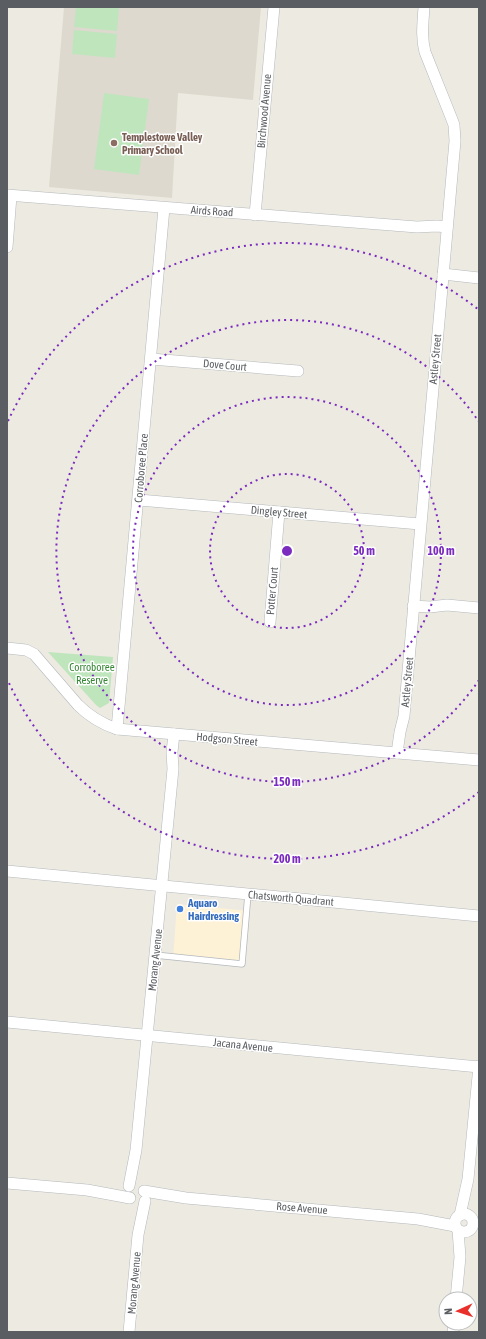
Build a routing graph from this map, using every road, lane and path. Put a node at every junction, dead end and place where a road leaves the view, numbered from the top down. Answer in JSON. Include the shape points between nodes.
{"nodes":[{"id":1,"x":274,"y":7,"type":"edge"},
{"id":2,"x":424,"y":7,"type":"edge"},
{"id":3,"x":9,"y":196,"type":"edge"},
{"id":4,"x":164,"y":208,"type":"junction"},
{"id":5,"x":255,"y":214,"type":"junction"},
{"id":6,"x":447,"y":230,"type":"junction"},
{"id":7,"x":7,"y":247,"type":"edge"},
{"id":8,"x":443,"y":274,"type":"junction"},
{"id":9,"x":479,"y":278,"type":"edge"},
{"id":10,"x":151,"y":359,"type":"junction"},
{"id":11,"x":298,"y":371,"type":"dead end"},
{"id":12,"x":138,"y":500,"type":"junction"},
{"id":13,"x":279,"y":512,"type":"junction"},
{"id":14,"x":420,"y":524,"type":"junction"},
{"id":15,"x":413,"y":602,"type":"junction"},
{"id":16,"x":479,"y":608,"type":"edge"},
{"id":17,"x":270,"y":622,"type":"dead end"},
{"id":18,"x":7,"y":648,"type":"edge"},
{"id":19,"x":118,"y":729,"type":"junction"},
{"id":20,"x":177,"y":735,"type":"junction"},
{"id":21,"x":400,"y":753,"type":"junction"},
{"id":22,"x":479,"y":760,"type":"edge"},
{"id":23,"x":7,"y":871,"type":"edge"},
{"id":24,"x":162,"y":886,"type":"junction"},
{"id":25,"x":248,"y":894,"type":"junction"},
{"id":26,"x":479,"y":916,"type":"edge"},
{"id":27,"x":155,"y":955,"type":"junction"},
{"id":28,"x":7,"y":1022,"type":"edge"},
{"id":29,"x":147,"y":1035,"type":"junction"},
{"id":30,"x":479,"y":1067,"type":"edge"},
{"id":31,"x":7,"y":1182,"type":"edge"},
{"id":32,"x":137,"y":1194,"type":"junction"},
{"id":33,"x":467,"y":1223,"type":"edge"},
{"id":34,"x":457,"y":1291,"type":"edge"},
{"id":35,"x":129,"y":1332,"type":"edge"}],
"edges":[{"from":1,"to":5,"type":"street","name":"Birchwood Avenue"},
{"from":2,"to":6,"type":"street","name":"Astley Street","via":[[424,48],[455,133]]},
{"from":3,"to":4,"type":"street","name":"Airds Road"},
{"from":3,"to":7,"type":"street"},
{"from":4,"to":5,"type":"street","name":"Airds Road"},
{"from":4,"to":10,"type":"street","name":"Corroboree Place"},
{"from":5,"to":6,"type":"street","name":"Airds Road","via":[[417,228],[437,233]]},
{"from":6,"to":8,"type":"street","name":"Astley Street"},
{"from":8,"to":9,"type":"street"},
{"from":8,"to":14,"type":"street","name":"Astley Street"},
{"from":10,"to":11,"type":"street","name":"Dove Court"},
{"from":10,"to":12,"type":"street","name":"Corroboree Place"},
{"from":12,"to":13,"type":"street","name":"Dingley Street"},
{"from":12,"to":19,"type":"street","name":"Corroboree Place"},
{"from":13,"to":14,"type":"street","name":"Dingley Street"},
{"from":13,"to":17,"type":"street","name":"Potter Court"},
{"from":14,"to":15,"type":"street","name":"Astley Street"},
{"from":15,"to":16,"type":"street","via":[[431,601]]},
{"from":15,"to":21,"type":"street","name":"Astley Street","via":[[404,716],[405,733]]},
{"from":18,"to":19,"type":"street","name":"Hodgson Street","via":[[26,650],[34,654],[85,712],[99,722]]},
{"from":19,"to":20,"type":"street","name":"Hodgson Street"},
{"from":20,"to":21,"type":"street","name":"Hodgson Street"},
{"from":20,"to":24,"type":"street","name":"Morang Avenue","via":[[178,752],[173,769]]},
{"from":21,"to":22,"type":"street","name":"Hodgson Street"},
{"from":23,"to":24,"type":"street","name":"Chatsworth Quadrant"},
{"from":24,"to":25,"type":"street","name":"Chatsworth Quadrant"},
{"from":24,"to":27,"type":"street","name":"Morang Avenue"},
{"from":25,"to":26,"type":"street","name":"Chatsworth Quadrant"},
{"from":25,"to":27,"type":"lane","via":[[242,964]]},
{"from":27,"to":29,"type":"street","name":"Morang Avenue"},
{"from":28,"to":29,"type":"street","name":"Jacana Avenue"},
{"from":29,"to":30,"type":"street","name":"Jacana Avenue"},
{"from":29,"to":32,"type":"street","name":"Morang Avenue","via":[[136,1150]]},
{"from":30,"to":33,"type":"street","via":[[468,1179]]},
{"from":31,"to":32,"type":"street","name":"Rose Avenue"},
{"from":32,"to":33,"type":"street","name":"Rose Avenue"},
{"from":32,"to":35,"type":"street","name":"Morang Avenue","via":[[138,1235]]},
{"from":33,"to":34,"type":"street"}]}
